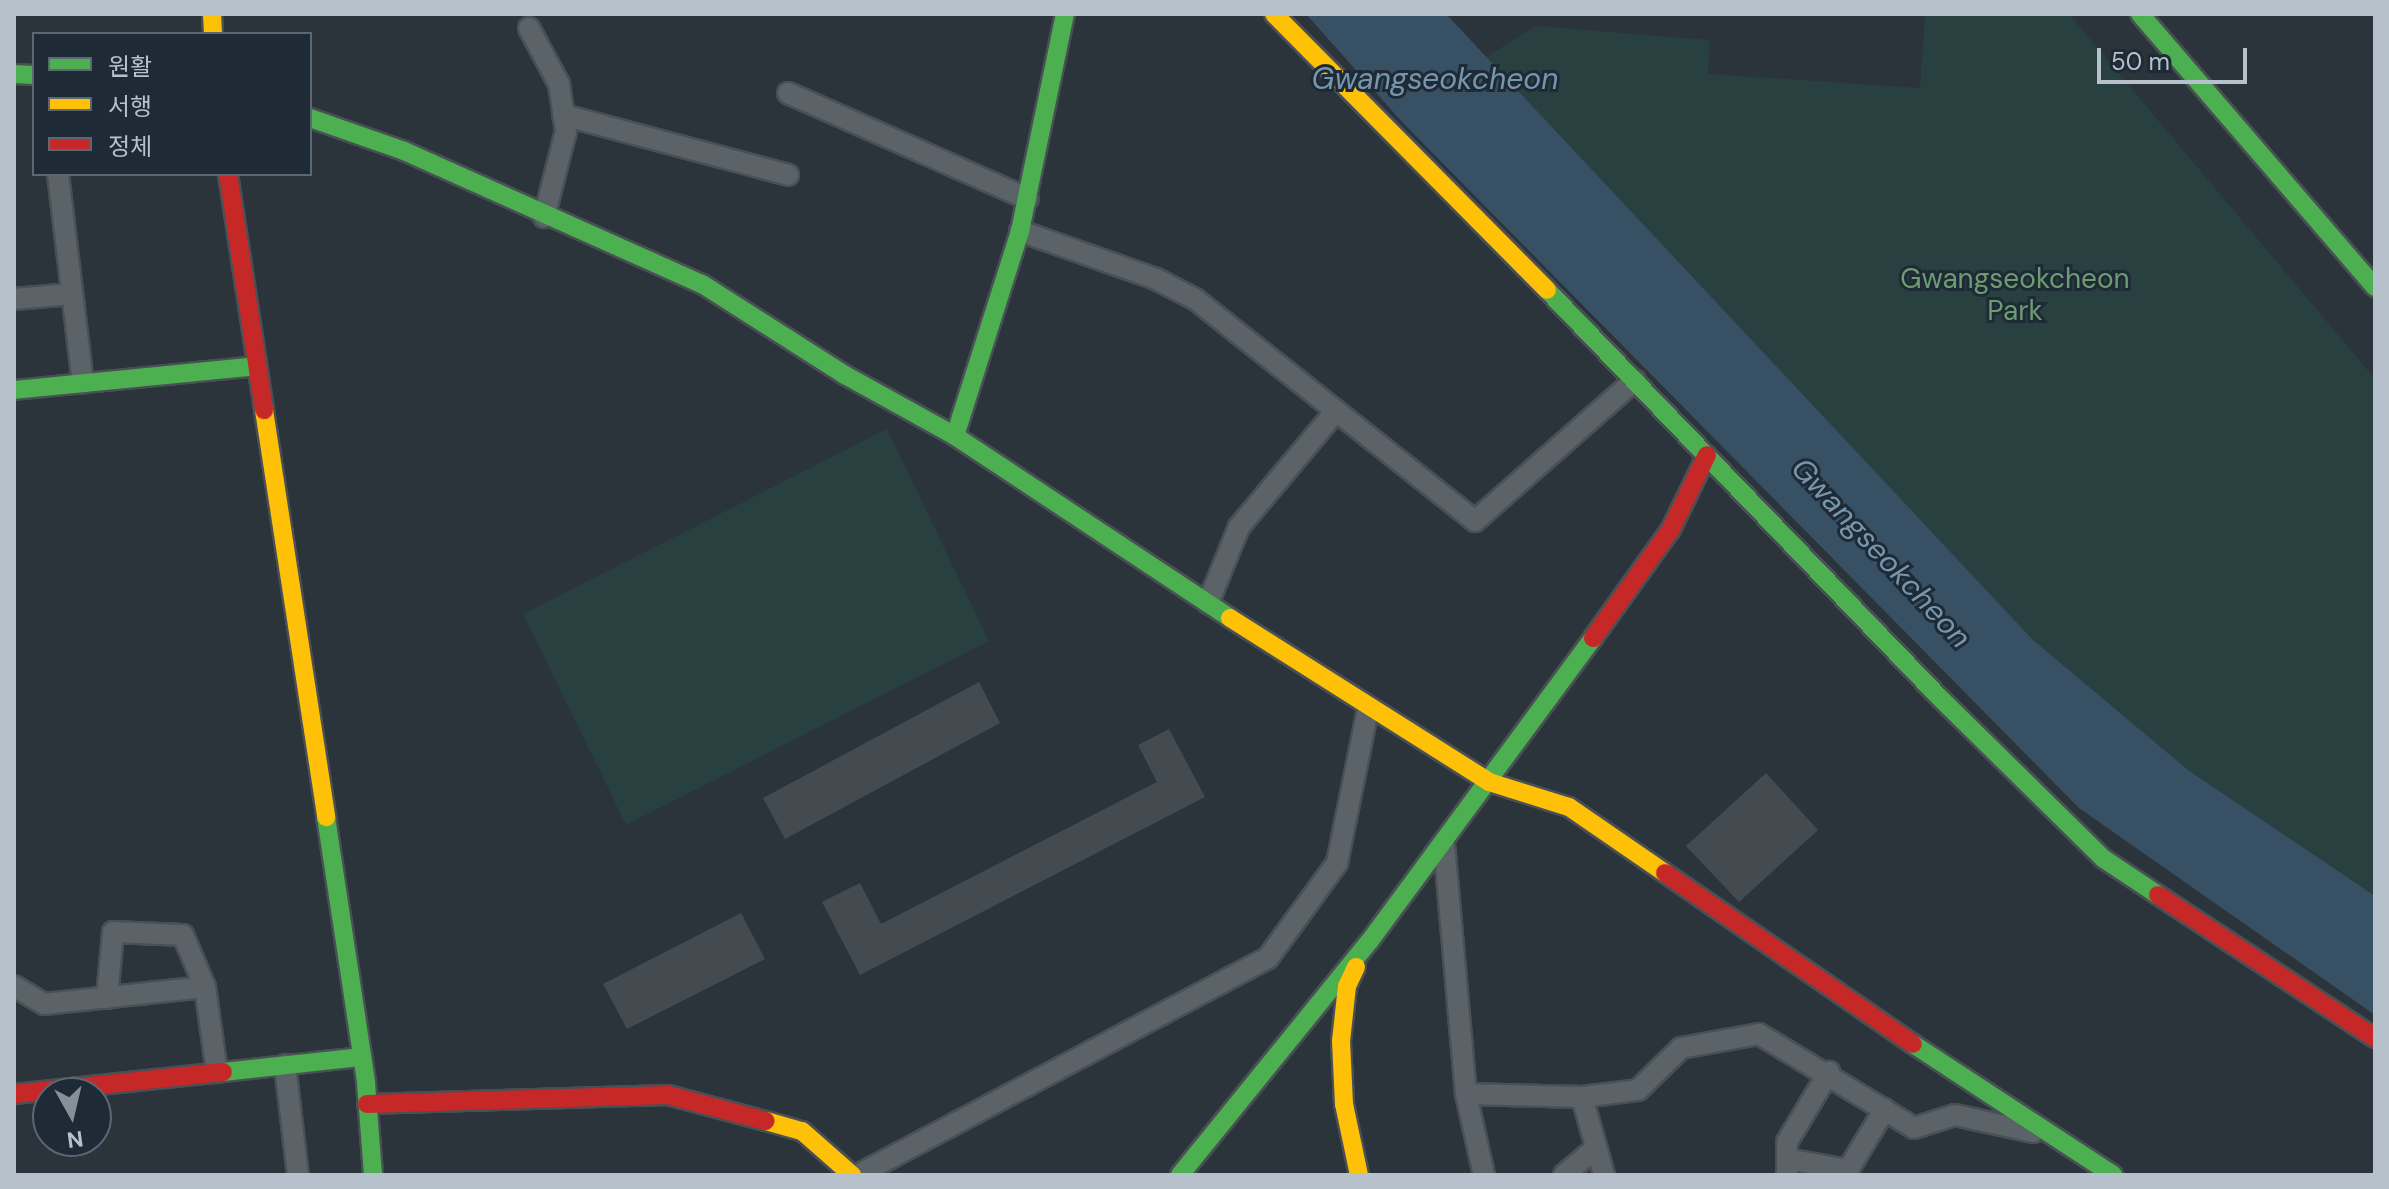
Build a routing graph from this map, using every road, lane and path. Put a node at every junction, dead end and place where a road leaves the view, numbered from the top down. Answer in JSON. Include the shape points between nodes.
{"nodes":[{"id":1,"x":1065,"y":14,"type":"edge"},
{"id":2,"x":1274,"y":14,"type":"edge"},
{"id":3,"x":2140,"y":14,"type":"edge"},
{"id":4,"x":529,"y":28,"type":"dead end"},
{"id":5,"x":788,"y":93,"type":"dead end"},
{"id":6,"x":563,"y":115,"type":"junction"},
{"id":7,"x":312,"y":119,"type":"edge"},
{"id":8,"x":788,"y":175,"type":"dead end"},
{"id":9,"x":58,"y":176,"type":"edge"},
{"id":10,"x":228,"y":176,"type":"edge"},
{"id":11,"x":1028,"y":199,"type":"junction"},
{"id":12,"x":544,"y":217,"type":"junction"},
{"id":13,"x":1020,"y":231,"type":"junction"},
{"id":14,"x":2375,"y":287,"type":"edge"},
{"id":15,"x":72,"y":294,"type":"junction"},
{"id":16,"x":14,"y":299,"type":"edge"},
{"id":17,"x":257,"y":366,"type":"junction"},
{"id":18,"x":1635,"y":380,"type":"junction"},
{"id":19,"x":83,"y":383,"type":"junction"},
{"id":20,"x":14,"y":390,"type":"edge"},
{"id":21,"x":1336,"y":411,"type":"junction"},
{"id":22,"x":955,"y":436,"type":"junction"},
{"id":23,"x":1707,"y":455,"type":"junction"},
{"id":24,"x":1208,"y":603,"type":"junction"},
{"id":25,"x":1368,"y":709,"type":"junction"},
{"id":26,"x":1489,"y":782,"type":"junction"},
{"id":27,"x":1444,"y":843,"type":"junction"},
{"id":28,"x":1369,"y":942,"type":"junction"},
{"id":29,"x":14,"y":986,"type":"edge"},
{"id":30,"x":205,"y":987,"type":"junction"},
{"id":31,"x":107,"y":998,"type":"junction"},
{"id":32,"x":2375,"y":1038,"type":"edge"},
{"id":33,"x":362,"y":1057,"type":"junction"},
{"id":34,"x":285,"y":1065,"type":"junction"},
{"id":35,"x":217,"y":1072,"type":"junction"},
{"id":36,"x":1829,"y":1072,"type":"junction"},
{"id":37,"x":14,"y":1094,"type":"edge"},
{"id":38,"x":1466,"y":1094,"type":"junction"},
{"id":39,"x":1582,"y":1097,"type":"junction"},
{"id":40,"x":367,"y":1104,"type":"junction"},
{"id":41,"x":1885,"y":1109,"type":"junction"},
{"id":42,"x":2045,"y":1135,"type":"junction"},
{"id":43,"x":1596,"y":1148,"type":"junction"},
{"id":44,"x":1787,"y":1167,"type":"edge"},
{"id":45,"x":298,"y":1175,"type":"edge"},
{"id":46,"x":373,"y":1175,"type":"edge"},
{"id":47,"x":855,"y":1175,"type":"edge"},
{"id":48,"x":1180,"y":1175,"type":"edge"},
{"id":49,"x":1359,"y":1175,"type":"edge"},
{"id":50,"x":1484,"y":1175,"type":"edge"},
{"id":51,"x":1564,"y":1175,"type":"edge"},
{"id":52,"x":1604,"y":1175,"type":"edge"},
{"id":53,"x":2113,"y":1175,"type":"edge"}],
"edges":[{"from":1,"to":11,"type":"street"},
{"from":2,"to":18,"type":"street"},
{"from":3,"to":14,"type":"street"},
{"from":4,"to":6,"type":"street","via":[[559,84]]},
{"from":5,"to":11,"type":"street"},
{"from":6,"to":8,"type":"street"},
{"from":6,"to":12,"type":"street","via":[[566,131]]},
{"from":7,"to":12,"type":"street","via":[[404,151]]},
{"from":9,"to":15,"type":"street"},
{"from":10,"to":17,"type":"street"},
{"from":11,"to":13,"type":"street"},
{"from":12,"to":22,"type":"street","via":[[702,284],[845,375]]},
{"from":13,"to":21,"type":"street","via":[[1156,279],[1195,299]]},
{"from":13,"to":22,"type":"street"},
{"from":15,"to":16,"type":"street"},
{"from":15,"to":19,"type":"street"},
{"from":17,"to":19,"type":"street"},
{"from":17,"to":33,"type":"street"},
{"from":18,"to":21,"type":"street","via":[[1475,521]]},
{"from":18,"to":23,"type":"street"},
{"from":19,"to":20,"type":"street"},
{"from":21,"to":24,"type":"street","via":[[1239,527]]},
{"from":22,"to":24,"type":"street"},
{"from":23,"to":26,"type":"street","via":[[1671,529]]},
{"from":23,"to":32,"type":"street","via":[[1941,699],[2104,859]]},
{"from":24,"to":25,"type":"street"},
{"from":25,"to":26,"type":"street"},
{"from":25,"to":47,"type":"street","via":[[1337,863],[1268,958]]},
{"from":26,"to":27,"type":"street"},
{"from":26,"to":42,"type":"street","via":[[1569,807]]},
{"from":27,"to":28,"type":"street"},
{"from":27,"to":38,"type":"street"},
{"from":28,"to":48,"type":"street"},
{"from":28,"to":49,"type":"street","via":[[1347,986],[1341,1041],[1344,1104]]},
{"from":29,"to":31,"type":"street","via":[[44,1004]]},
{"from":30,"to":31,"type":"street"},
{"from":30,"to":31,"type":"street","via":[[183,935],[113,932]]},
{"from":30,"to":35,"type":"street"},
{"from":33,"to":34,"type":"street"},
{"from":33,"to":40,"type":"street"},
{"from":34,"to":35,"type":"street"},
{"from":34,"to":45,"type":"street"},
{"from":35,"to":37,"type":"street"},
{"from":36,"to":39,"type":"street","via":[[1759,1034],[1681,1048],[1638,1090]]},
{"from":36,"to":41,"type":"street"},
{"from":36,"to":44,"type":"street","via":[[1787,1142]]},
{"from":38,"to":39,"type":"street"},
{"from":38,"to":50,"type":"street"},
{"from":39,"to":43,"type":"street"},
{"from":40,"to":46,"type":"street"},
{"from":40,"to":47,"type":"street","via":[[668,1095],[802,1131]]},
{"from":41,"to":42,"type":"street","via":[[1914,1128],[1955,1115]]},
{"from":41,"to":44,"type":"street","via":[[1848,1170]]},
{"from":42,"to":53,"type":"street"},
{"from":43,"to":51,"type":"street"},
{"from":43,"to":52,"type":"street"}]}
